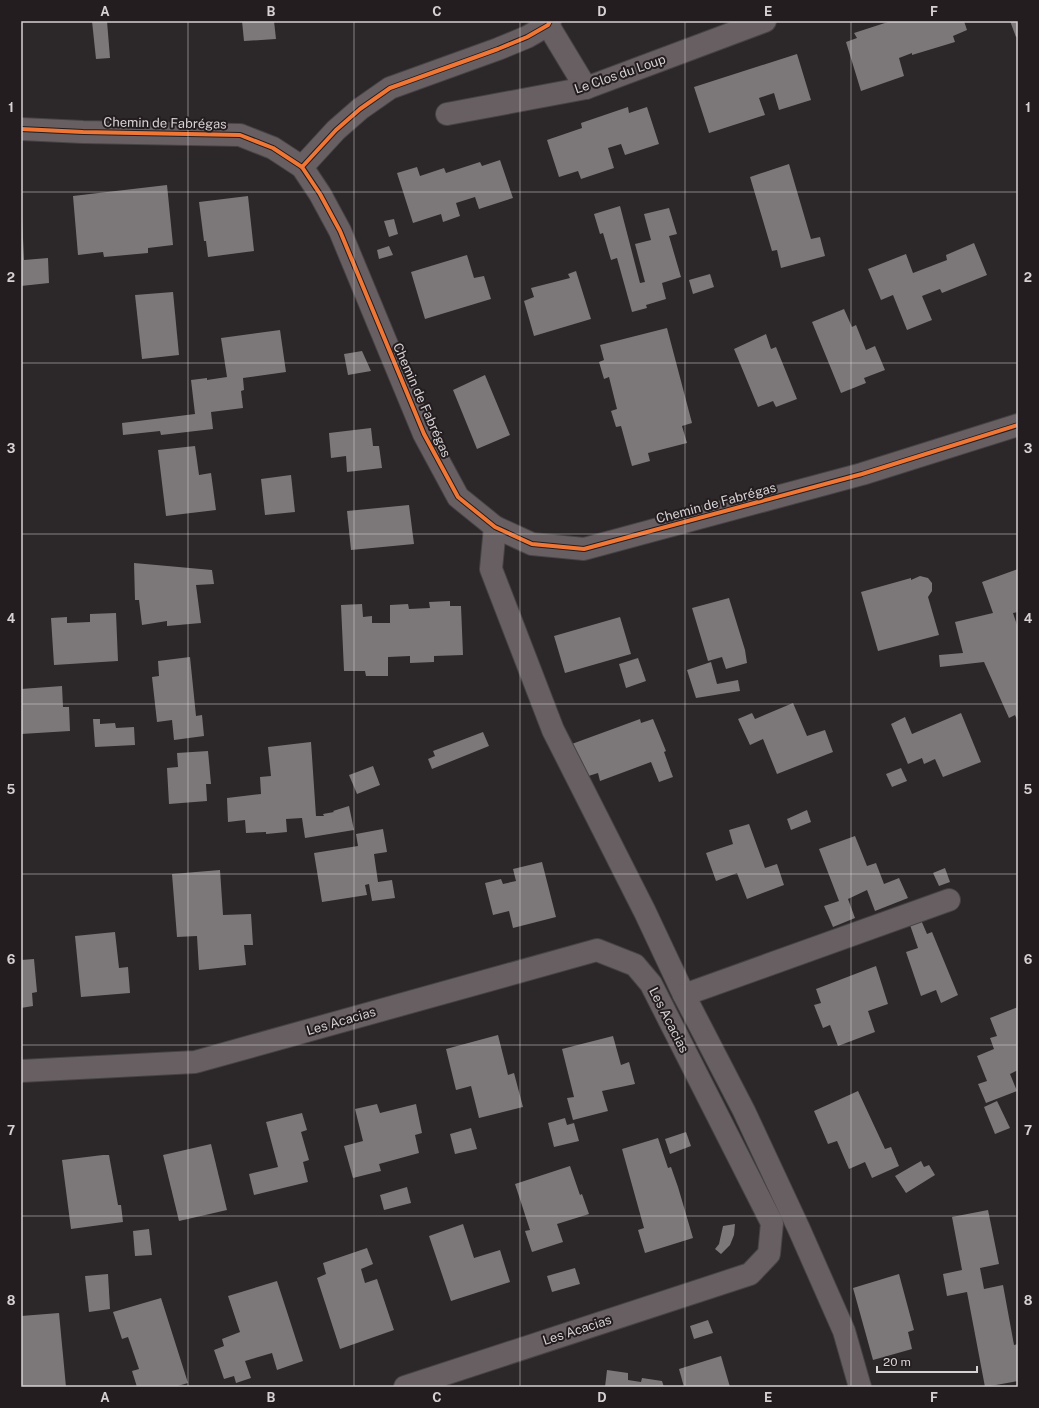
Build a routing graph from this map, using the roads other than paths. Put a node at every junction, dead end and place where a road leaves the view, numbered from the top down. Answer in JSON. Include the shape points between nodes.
{"nodes":[{"id":1,"x":765,"y":21,"type":"edge"},
{"id":2,"x":549,"y":23,"type":"edge"},
{"id":3,"x":586,"y":88,"type":"junction"},
{"id":4,"x":447,"y":114,"type":"dead end"},
{"id":5,"x":21,"y":129,"type":"edge"},
{"id":6,"x":302,"y":166,"type":"junction"},
{"id":7,"x":1018,"y":425,"type":"edge"},
{"id":8,"x":495,"y":527,"type":"junction"},
{"id":9,"x":949,"y":900,"type":"dead end"},
{"id":10,"x":684,"y":995,"type":"junction"},
{"id":11,"x":21,"y":1071,"type":"edge"},
{"id":12,"x":405,"y":1387,"type":"edge"},
{"id":13,"x":860,"y":1387,"type":"edge"}],
"edges":[{"from":1,"to":3,"type":"street","name":"Le Clos du Loup"},
{"from":2,"to":3,"type":"street"},
{"from":2,"to":6,"type":"street","via":[[527,37],[498,49],[390,88],[336,130]]},
{"from":3,"to":4,"type":"street","name":"Le Clos du Loup"},
{"from":5,"to":6,"type":"street","name":"Chemin de Fabrégas","via":[[240,135],[273,148]]},
{"from":6,"to":8,"type":"street","name":"Chemin de Fabrégas","via":[[340,232],[424,434],[458,497]]},
{"from":7,"to":8,"type":"street","name":"Chemin de Fabrégas","via":[[862,474],[584,549],[532,544]]},
{"from":8,"to":10,"type":"street","via":[[491,569],[553,730],[646,912]]},
{"from":9,"to":10,"type":"street"},
{"from":10,"to":13,"type":"street","via":[[744,1111],[814,1263],[844,1332]]},
{"from":11,"to":12,"type":"street","name":"Les Acacias","via":[[195,1062],[597,950],[635,965],[652,984],[772,1222],[769,1254],[750,1274]]}]}
